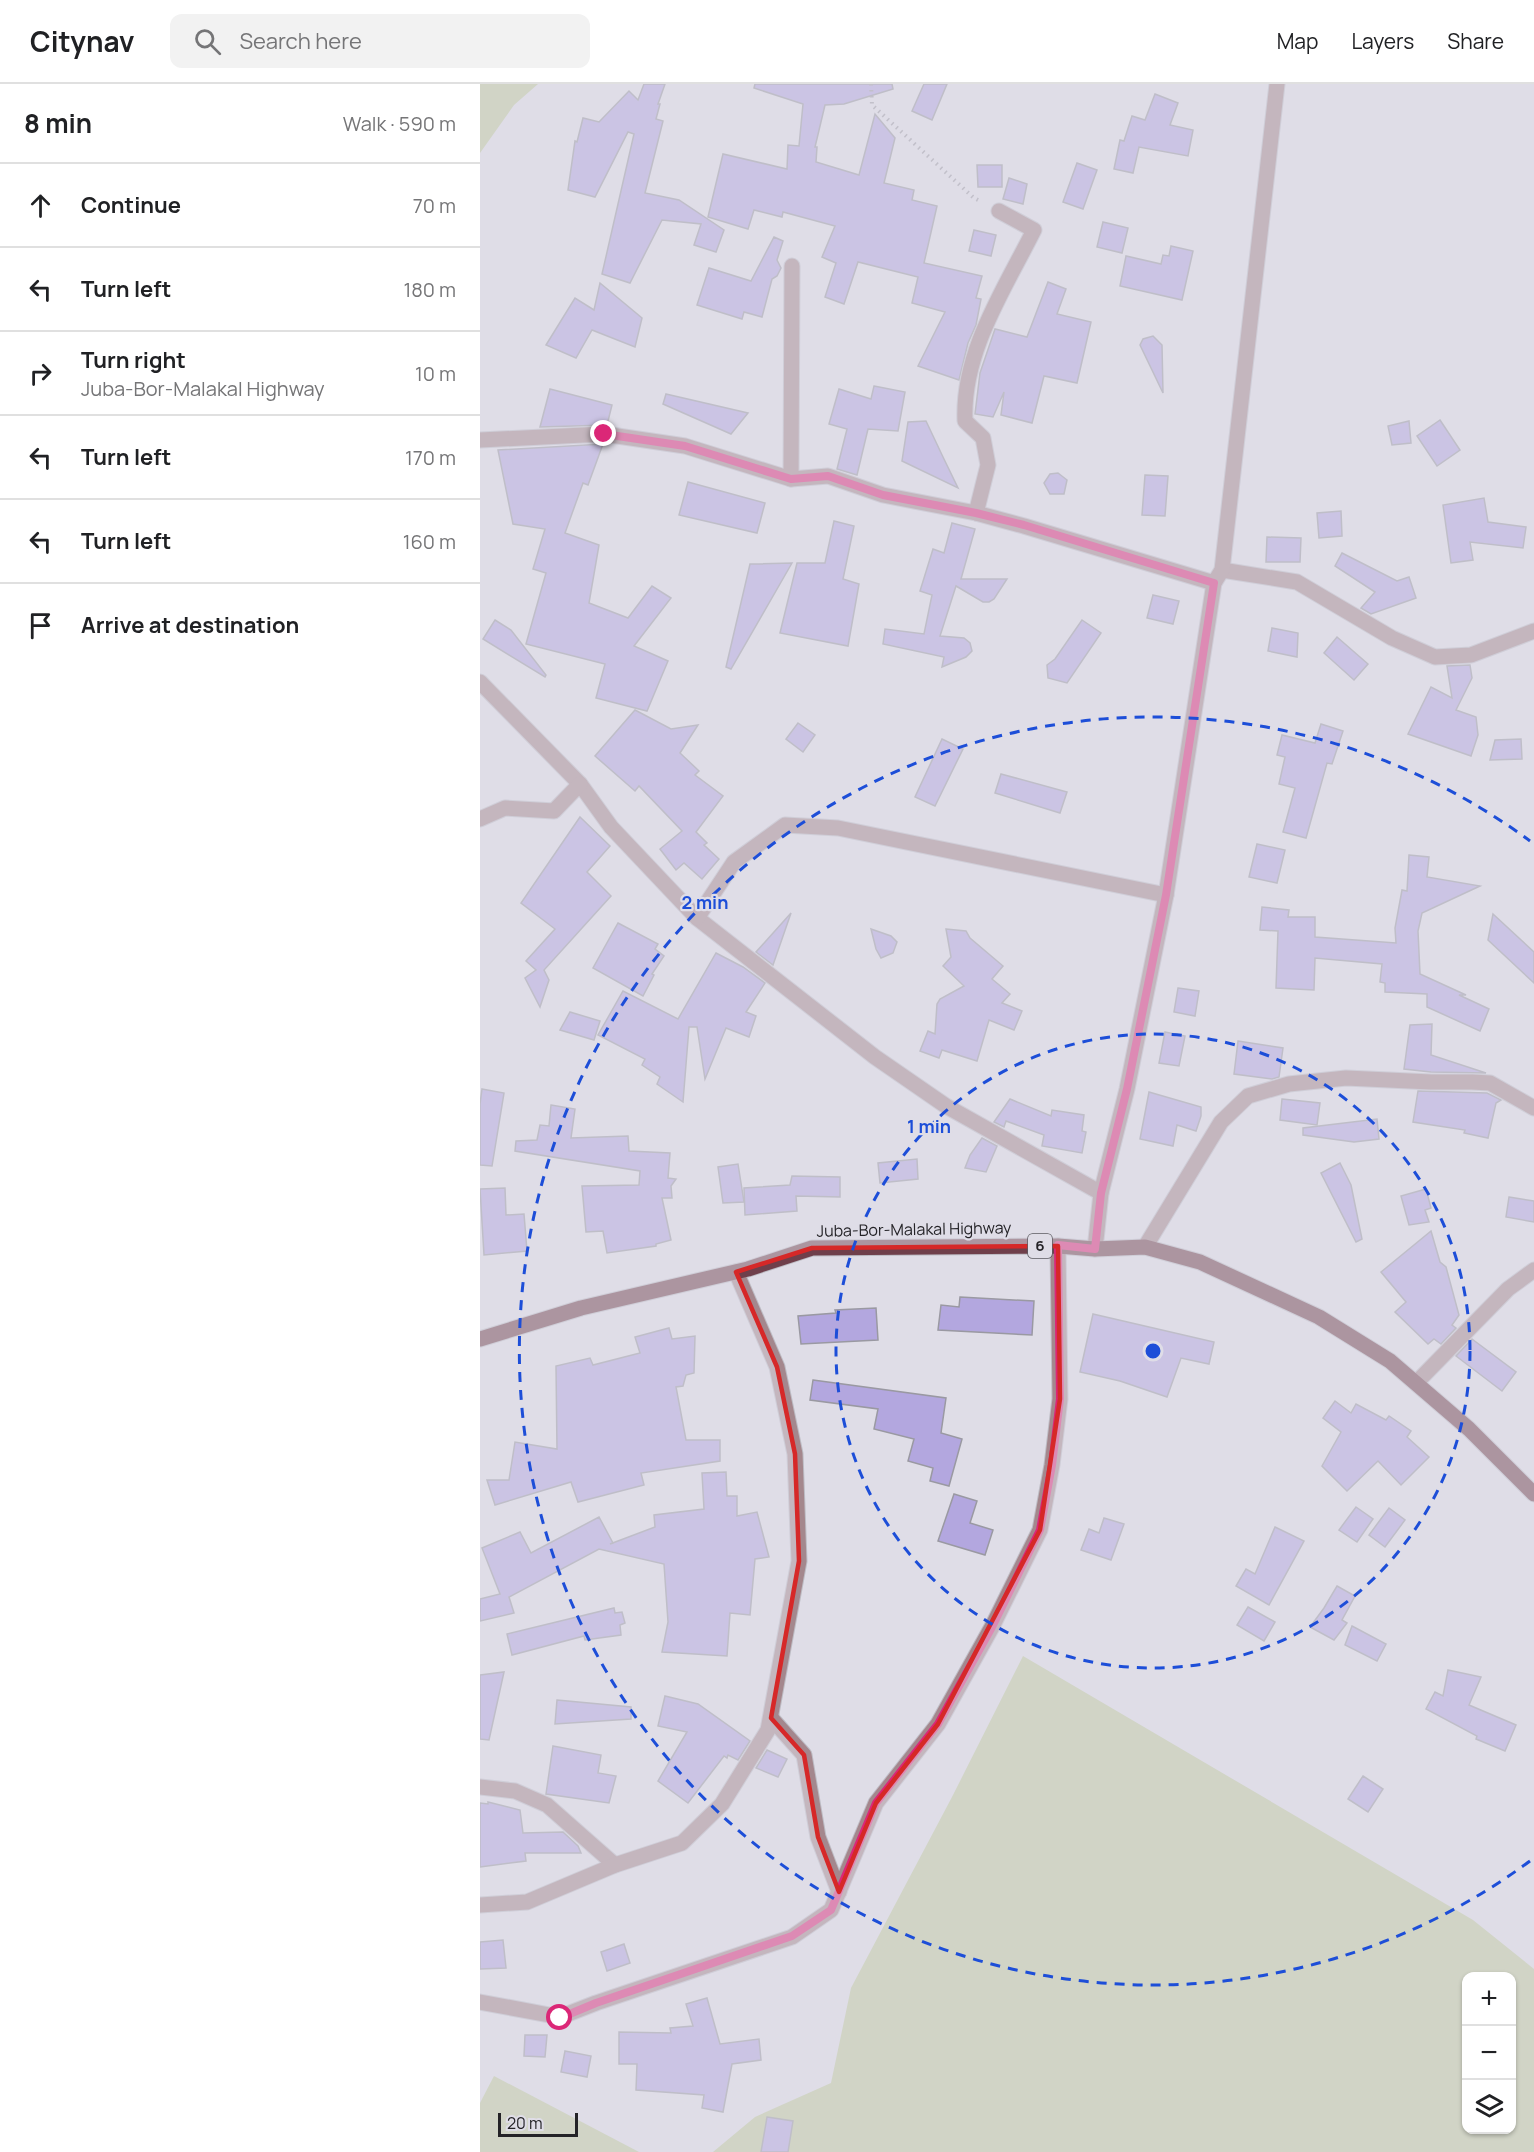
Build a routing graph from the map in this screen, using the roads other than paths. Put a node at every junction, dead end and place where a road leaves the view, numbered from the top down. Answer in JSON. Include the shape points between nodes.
{"nodes":[{"id":1,"x":1277,"y":84,"type":"edge"},
{"id":2,"x":999,"y":211,"type":"road end"},
{"id":3,"x":792,"y":266,"type":"dead end"},
{"id":4,"x":480,"y":440,"type":"edge"},
{"id":5,"x":791,"y":479,"type":"junction"},
{"id":6,"x":976,"y":513,"type":"junction"},
{"id":7,"x":1218,"y":577,"type":"junction"},
{"id":8,"x":1534,"y":631,"type":"edge"},
{"id":9,"x":480,"y":682,"type":"edge"},
{"id":10,"x":580,"y":784,"type":"junction"},
{"id":11,"x":480,"y":819,"type":"edge"},
{"id":12,"x":1166,"y":895,"type":"junction"},
{"id":13,"x":697,"y":918,"type":"junction"},
{"id":14,"x":1534,"y":1108,"type":"edge"},
{"id":15,"x":1101,"y":1193,"type":"junction"},
{"id":16,"x":1058,"y":1245,"type":"junction"},
{"id":17,"x":1145,"y":1247,"type":"junction"},
{"id":18,"x":1095,"y":1249,"type":"junction"},
{"id":19,"x":1534,"y":1270,"type":"edge"},
{"id":20,"x":736,"y":1272,"type":"junction"},
{"id":21,"x":480,"y":1339,"type":"edge"},
{"id":22,"x":1416,"y":1383,"type":"junction"},
{"id":23,"x":1534,"y":1494,"type":"edge"},
{"id":24,"x":771,"y":1718,"type":"junction"},
{"id":25,"x":480,"y":1787,"type":"edge"},
{"id":26,"x":615,"y":1865,"type":"junction"},
{"id":27,"x":839,"y":1892,"type":"junction"},
{"id":28,"x":480,"y":1905,"type":"edge"},
{"id":29,"x":480,"y":2002,"type":"edge"}],
"edges":[{"from":1,"to":7,"type":"street"},
{"from":2,"to":6,"type":"street","via":[[1034,230],[976,346],[964,399],[965,421],[983,438],[988,465]]},
{"from":3,"to":5,"type":"street"},
{"from":4,"to":5,"type":"street","via":[[604,434],[685,446]]},
{"from":5,"to":6,"type":"street","via":[[828,476],[883,495]]},
{"from":6,"to":7,"type":"street"},
{"from":7,"to":8,"type":"street","via":[[1297,582],[1392,638],[1435,657],[1471,655]]},
{"from":7,"to":12,"type":"street"},
{"from":9,"to":10,"type":"street"},
{"from":10,"to":11,"type":"street","via":[[554,811],[505,808]]},
{"from":10,"to":13,"type":"street","via":[[611,827]]},
{"from":12,"to":13,"type":"street","via":[[838,828],[785,825],[734,862]]},
{"from":12,"to":15,"type":"street","via":[[1127,1089]]},
{"from":13,"to":15,"type":"street","via":[[875,1057],[946,1106]]},
{"from":14,"to":17,"type":"street","via":[[1490,1083],[1473,1082],[1346,1078],[1289,1084],[1248,1096],[1221,1122]]},
{"from":15,"to":18,"type":"street"},
{"from":16,"to":18,"type":"main road","name":"Juba-Bor-Malakal Highway","number":"6"},
{"from":16,"to":20,"type":"main road","name":"Juba-Bor-Malakal Highway","number":"6","via":[[812,1248]]},
{"from":16,"to":27,"type":"street","via":[[1060,1399],[1040,1530],[938,1724],[876,1803]]},
{"from":17,"to":18,"type":"main road","name":"Juba-Bor-Malakal Highway","number":"6"},
{"from":17,"to":22,"type":"main road","name":"Juba-Bor-Malakal Highway","number":"6","via":[[1200,1262],[1319,1317],[1390,1361]]},
{"from":19,"to":22,"type":"street","via":[[1508,1288]]},
{"from":20,"to":21,"type":"main road","name":"Juba-Bor-Malakal Highway","number":"6","via":[[580,1308]]},
{"from":20,"to":24,"type":"street","via":[[777,1367],[795,1454],[800,1561]]},
{"from":22,"to":23,"type":"main road","name":"Juba-Bor-Malakal Highway","number":"6"},
{"from":24,"to":26,"type":"street","via":[[768,1730],[722,1804],[682,1843]]},
{"from":24,"to":27,"type":"street","via":[[804,1755],[818,1837]]},
{"from":25,"to":26,"type":"street","via":[[515,1791],[547,1805]]},
{"from":26,"to":28,"type":"street","via":[[527,1902]]},
{"from":27,"to":29,"type":"street","via":[[831,1910],[792,1936],[560,2018]]}]}
